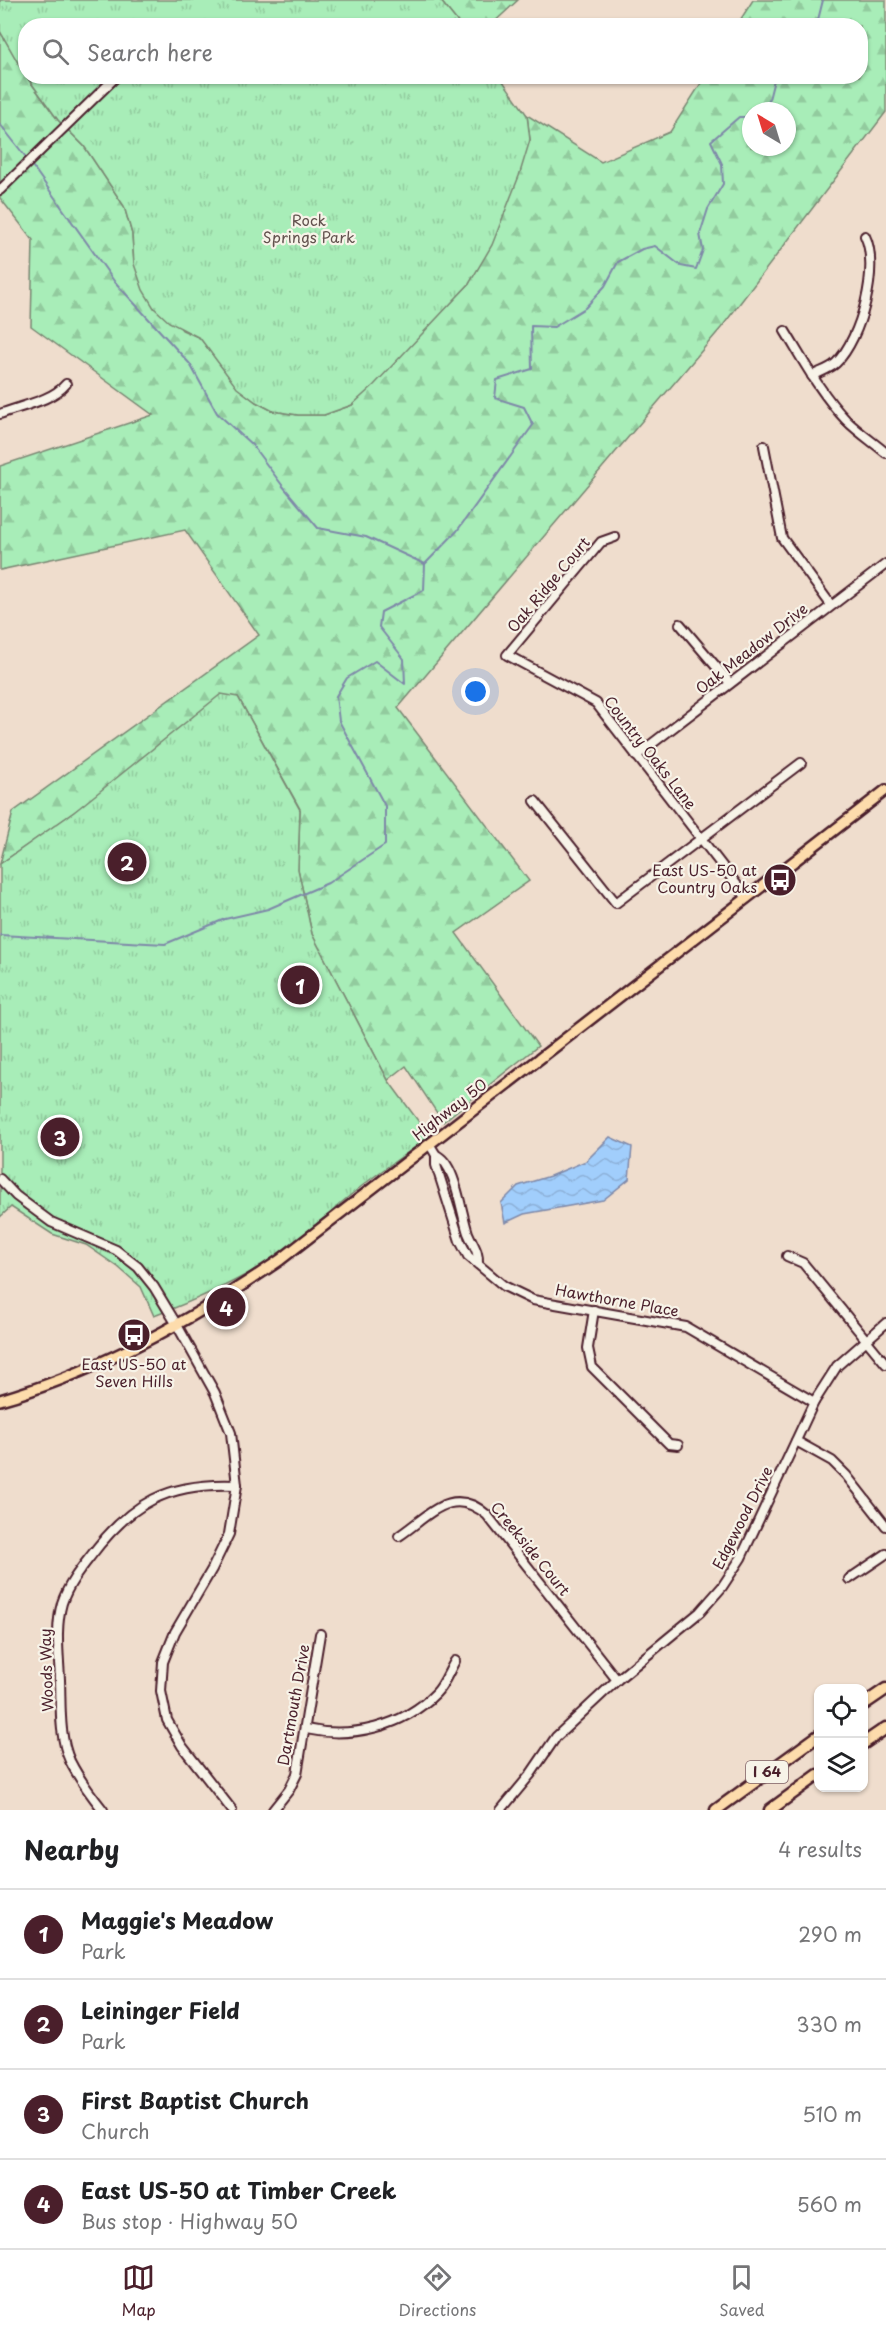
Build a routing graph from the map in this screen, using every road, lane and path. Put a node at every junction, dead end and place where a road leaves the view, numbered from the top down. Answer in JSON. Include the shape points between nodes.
{"nodes":[{"id":1,"x":109,"y":84,"type":"edge"},
{"id":2,"x":0,"y":190,"type":"edge"},
{"id":3,"x":865,"y":236,"type":"dead end"},
{"id":4,"x":786,"y":331,"type":"dead end"},
{"id":5,"x":812,"y":376,"type":"junction"},
{"id":6,"x":66,"y":384,"type":"dead end"},
{"id":7,"x":0,"y":414,"type":"edge"},
{"id":8,"x":764,"y":446,"type":"dead end"},
{"id":9,"x":886,"y":453,"type":"edge"},
{"id":10,"x":615,"y":537,"type":"dead end"},
{"id":11,"x":886,"y":564,"type":"edge"},
{"id":12,"x":831,"y":605,"type":"junction"},
{"id":13,"x":680,"y":624,"type":"dead end"},
{"id":14,"x":507,"y":655,"type":"joint"},
{"id":15,"x":730,"y":683,"type":"junction"},
{"id":16,"x":636,"y":756,"type":"junction"},
{"id":17,"x":801,"y":763,"type":"dead end"},
{"id":18,"x":886,"y":790,"type":"edge"},
{"id":19,"x":535,"y":801,"type":"dead end"},
{"id":20,"x":700,"y":839,"type":"junction"},
{"id":21,"x":747,"y":898,"type":"junction"},
{"id":22,"x":430,"y":1145,"type":"junction"},
{"id":23,"x":0,"y":1179,"type":"edge"},
{"id":24,"x":787,"y":1256,"type":"dead end"},
{"id":25,"x":594,"y":1310,"type":"junction"},
{"id":26,"x":886,"y":1323,"type":"edge"},
{"id":27,"x":177,"y":1325,"type":"junction"},
{"id":28,"x":866,"y":1339,"type":"junction"},
{"id":29,"x":886,"y":1364,"type":"edge"},
{"id":30,"x":0,"y":1400,"type":"edge"},
{"id":31,"x":814,"y":1402,"type":"junction"},
{"id":32,"x":796,"y":1441,"type":"junction"},
{"id":33,"x":678,"y":1445,"type":"dead end"},
{"id":34,"x":237,"y":1485,"type":"junction"},
{"id":35,"x":886,"y":1526,"type":"edge"},
{"id":36,"x":399,"y":1536,"type":"dead end"},
{"id":37,"x":886,"y":1554,"type":"edge"},
{"id":38,"x":849,"y":1579,"type":"dead end"},
{"id":39,"x":320,"y":1634,"type":"dead end"},
{"id":40,"x":455,"y":1661,"type":"dead end"},
{"id":41,"x":617,"y":1680,"type":"junction"},
{"id":42,"x":886,"y":1689,"type":"edge"},
{"id":43,"x":868,"y":1701,"type":"edge"},
{"id":44,"x":886,"y":1728,"type":"edge"},
{"id":45,"x":306,"y":1729,"type":"junction"},
{"id":46,"x":816,"y":1738,"type":"edge"},
{"id":47,"x":868,"y":1740,"type":"edge"},
{"id":48,"x":814,"y":1779,"type":"edge"},
{"id":49,"x":103,"y":1810,"type":"edge"},
{"id":50,"x":232,"y":1810,"type":"edge"},
{"id":51,"x":273,"y":1810,"type":"edge"},
{"id":52,"x":501,"y":1810,"type":"edge"},
{"id":53,"x":716,"y":1810,"type":"edge"},
{"id":54,"x":770,"y":1810,"type":"edge"}],
"edges":[{"from":1,"to":2,"type":"street"},
{"from":3,"to":5,"type":"street","via":[[871,247],[872,264],[854,334],[836,364]]},
{"from":4,"to":5,"type":"street"},
{"from":5,"to":9,"type":"street","via":[[847,421]]},
{"from":6,"to":7,"type":"street","via":[[58,392]]},
{"from":8,"to":12,"type":"street","via":[[783,538]]},
{"from":10,"to":14,"type":"street","name":"Oak Ridge Court","via":[[601,542]]},
{"from":11,"to":12,"type":"street","name":"Oak Meadow Drive"},
{"from":12,"to":15,"type":"street","name":"Oak Meadow Drive"},
{"from":13,"to":15,"type":"street"},
{"from":14,"to":16,"type":"street","name":"Country Oaks Lane","via":[[596,703]]},
{"from":15,"to":16,"type":"street","name":"Oak Meadow Drive"},
{"from":16,"to":20,"type":"street","name":"Country Oaks Lane"},
{"from":17,"to":20,"type":"street"},
{"from":18,"to":21,"type":"main road","name":"Highway 50"},
{"from":19,"to":20,"type":"street","via":[[616,903]]},
{"from":20,"to":21,"type":"street","name":"Country Oaks Lane"},
{"from":21,"to":22,"type":"main road","name":"Highway 50"},
{"from":22,"to":25,"type":"street","name":"Hawthorne Place","via":[[468,1256],[504,1286],[533,1300]]},
{"from":22,"to":27,"type":"main road","name":"Highway 50","via":[[280,1260]]},
{"from":23,"to":27,"type":"street","via":[[51,1222],[116,1250],[138,1267]]},
{"from":24,"to":28,"type":"street","via":[[803,1263]]},
{"from":25,"to":31,"type":"street","name":"Hawthorne Place","via":[[686,1327]]},
{"from":25,"to":33,"type":"street","via":[[588,1348],[592,1366],[669,1444]]},
{"from":26,"to":28,"type":"street","name":"Edgewood Drive"},
{"from":27,"to":30,"type":"main road","name":"Highway 50","via":[[57,1381]]},
{"from":27,"to":34,"type":"street","via":[[215,1393],[231,1433]]},
{"from":28,"to":29,"type":"street"},
{"from":28,"to":31,"type":"street","name":"Edgewood Drive","via":[[837,1366]]},
{"from":31,"to":32,"type":"street","name":"Edgewood Drive"},
{"from":32,"to":35,"type":"street","via":[[832,1461]]},
{"from":32,"to":41,"type":"street","name":"Edgewood Drive","via":[[741,1558],[722,1587],[700,1612]]},
{"from":34,"to":49,"type":"street","name":"Woods Way","via":[[208,1484],[175,1490],[149,1501],[105,1537],[71,1582],[58,1626],[62,1724],[70,1760]]},
{"from":34,"to":50,"type":"street","via":[[229,1534],[175,1632],[163,1662],[161,1691],[167,1720],[182,1746]]},
{"from":36,"to":41,"type":"street","name":"Creekside Court","via":[[450,1502],[477,1506]]},
{"from":37,"to":38,"type":"street"},
{"from":39,"to":45,"type":"street","name":"Dartmouth Drive"},
{"from":40,"to":45,"type":"street","via":[[437,1692],[408,1716],[363,1731],[324,1733]]},
{"from":41,"to":52,"type":"street","name":"Edgewood Drive","via":[[556,1737]]},
{"from":42,"to":43,"type":"highway"},
{"from":44,"to":47,"type":"highway"},
{"from":45,"to":51,"type":"street","name":"Dartmouth Drive","via":[[297,1774]]},
{"from":46,"to":53,"type":"highway","number":"I 64"},
{"from":48,"to":54,"type":"highway","number":"I 64"}]}
